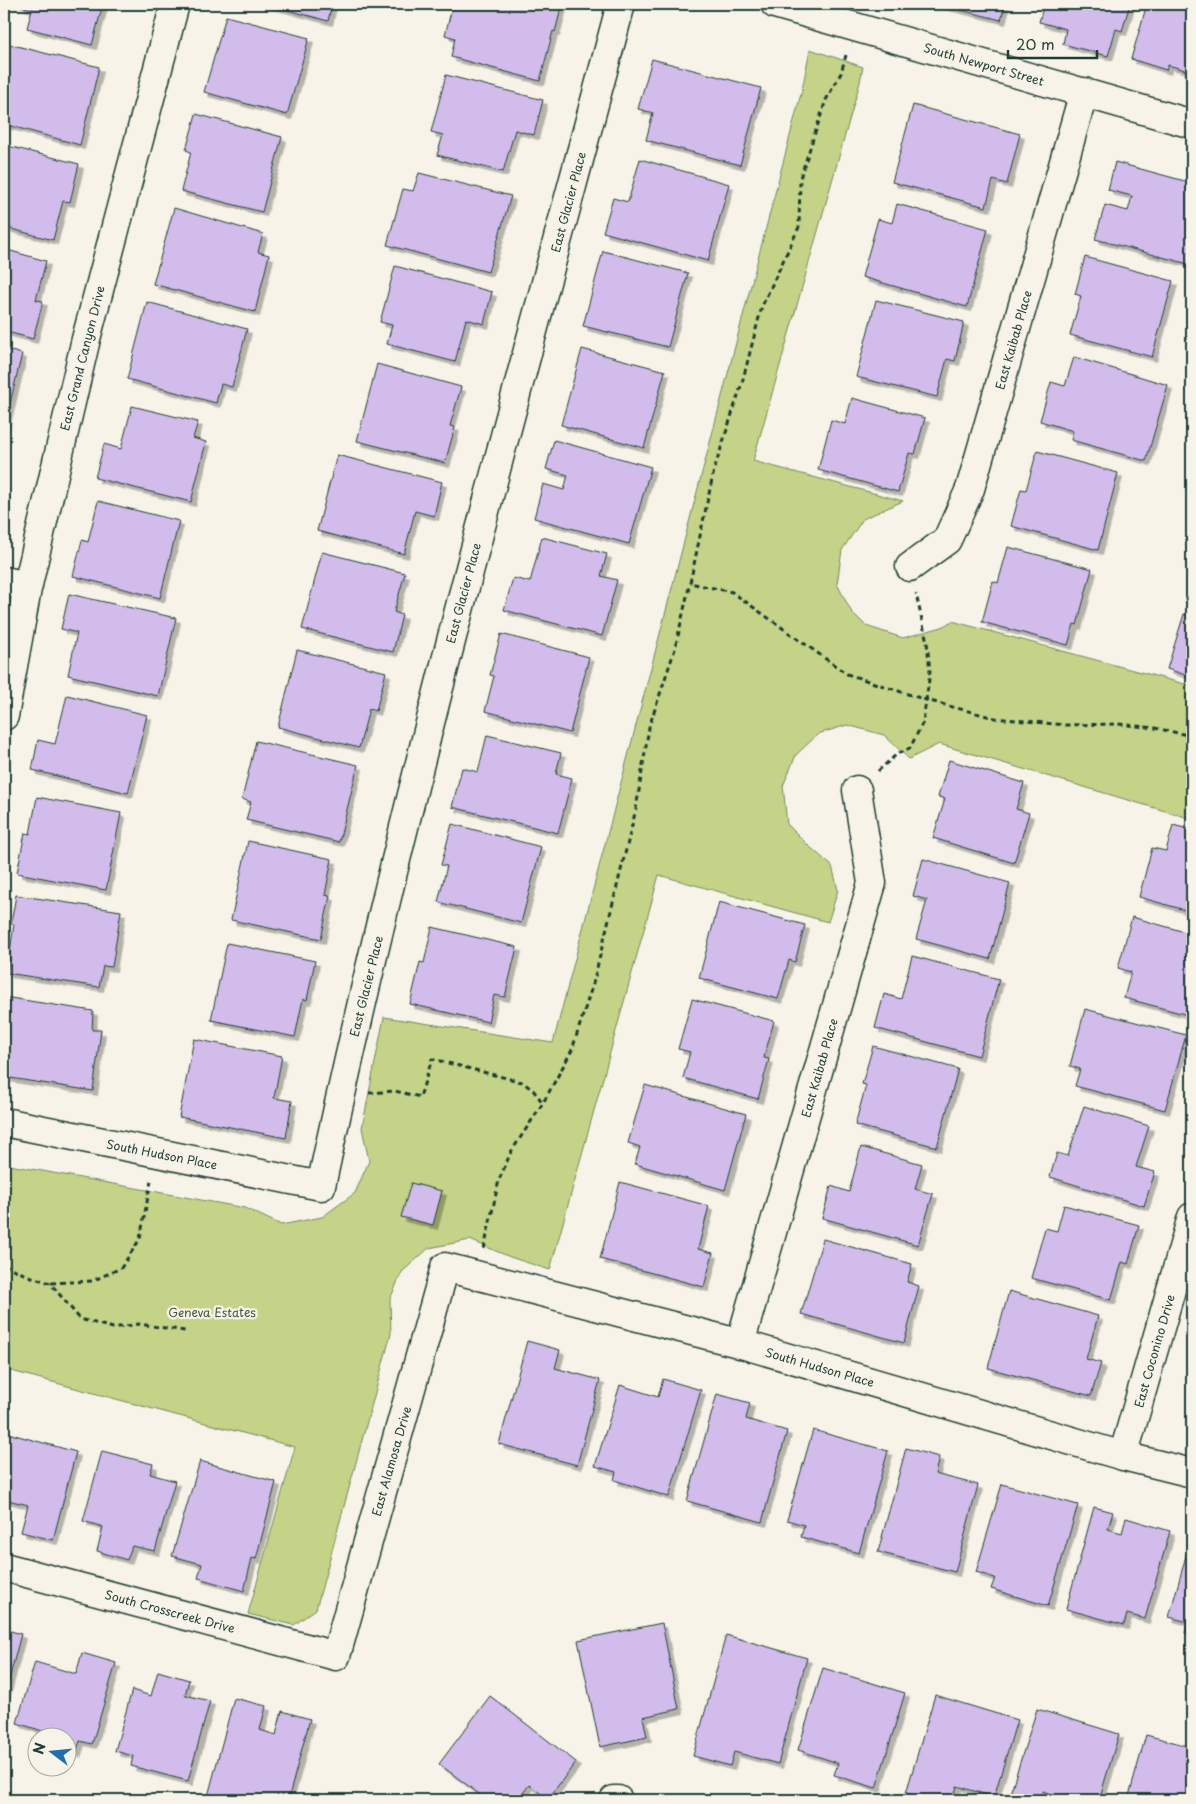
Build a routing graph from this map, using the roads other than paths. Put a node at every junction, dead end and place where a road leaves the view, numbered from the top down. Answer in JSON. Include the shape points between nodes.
{"nodes":[{"id":1,"x":176,"y":4,"type":"edge"},
{"id":2,"x":621,"y":4,"type":"edge"},
{"id":3,"x":775,"y":4,"type":"edge"},
{"id":4,"x":813,"y":9,"type":"edge"},
{"id":5,"x":1084,"y":92,"type":"junction"},
{"id":6,"x":1192,"y":124,"type":"edge"},
{"id":7,"x":910,"y":567,"type":"road end"},
{"id":8,"x":16,"y":583,"type":"edge"},
{"id":9,"x":4,"y":716,"type":"edge"},
{"id":10,"x":857,"y":790,"type":"road end"},
{"id":11,"x":4,"y":1122,"type":"edge"},
{"id":12,"x":321,"y":1186,"type":"joint"},
{"id":13,"x":1192,"y":1217,"type":"edge"},
{"id":14,"x":445,"y":1267,"type":"joint"},
{"id":15,"x":740,"y":1344,"type":"junction"},
{"id":16,"x":1123,"y":1456,"type":"junction"},
{"id":17,"x":1192,"y":1473,"type":"edge"},
{"id":18,"x":4,"y":1567,"type":"edge"},
{"id":19,"x":336,"y":1656,"type":"joint"},
{"id":20,"x":614,"y":1800,"type":"edge"},
{"id":21,"x":618,"y":1800,"type":"edge"}],
"edges":[{"from":1,"to":8,"type":"street","name":"East Grand Canyon Drive"},
{"from":2,"to":12,"type":"street","name":"East Glacier Place","via":[[446,658]]},
{"from":3,"to":4,"type":"street","name":"South Newport Street"},
{"from":4,"to":5,"type":"street","name":"South Newport Street","via":[[854,26]]},
{"from":5,"to":6,"type":"street","name":"South Newport Street"},
{"from":5,"to":7,"type":"street","name":"East Kaibab Place","via":[[970,489],[947,540]]},
{"from":8,"to":9,"type":"street","name":"East Grand Canyon Drive"},
{"from":10,"to":15,"type":"street","name":"East Kaibab Place","via":[[872,883]]},
{"from":11,"to":12,"type":"street","name":"South Hudson Place"},
{"from":13,"to":16,"type":"street","name":"East Coconino Drive"},
{"from":14,"to":15,"type":"street","name":"South Hudson Place"},
{"from":14,"to":19,"type":"street","name":"East Alamosa Drive"},
{"from":15,"to":16,"type":"street","name":"South Hudson Place"},
{"from":16,"to":17,"type":"street","name":"South Hudson Place"},
{"from":18,"to":19,"type":"street","name":"South Crosscreek Drive"},
{"from":20,"to":21,"type":"street"}]}
